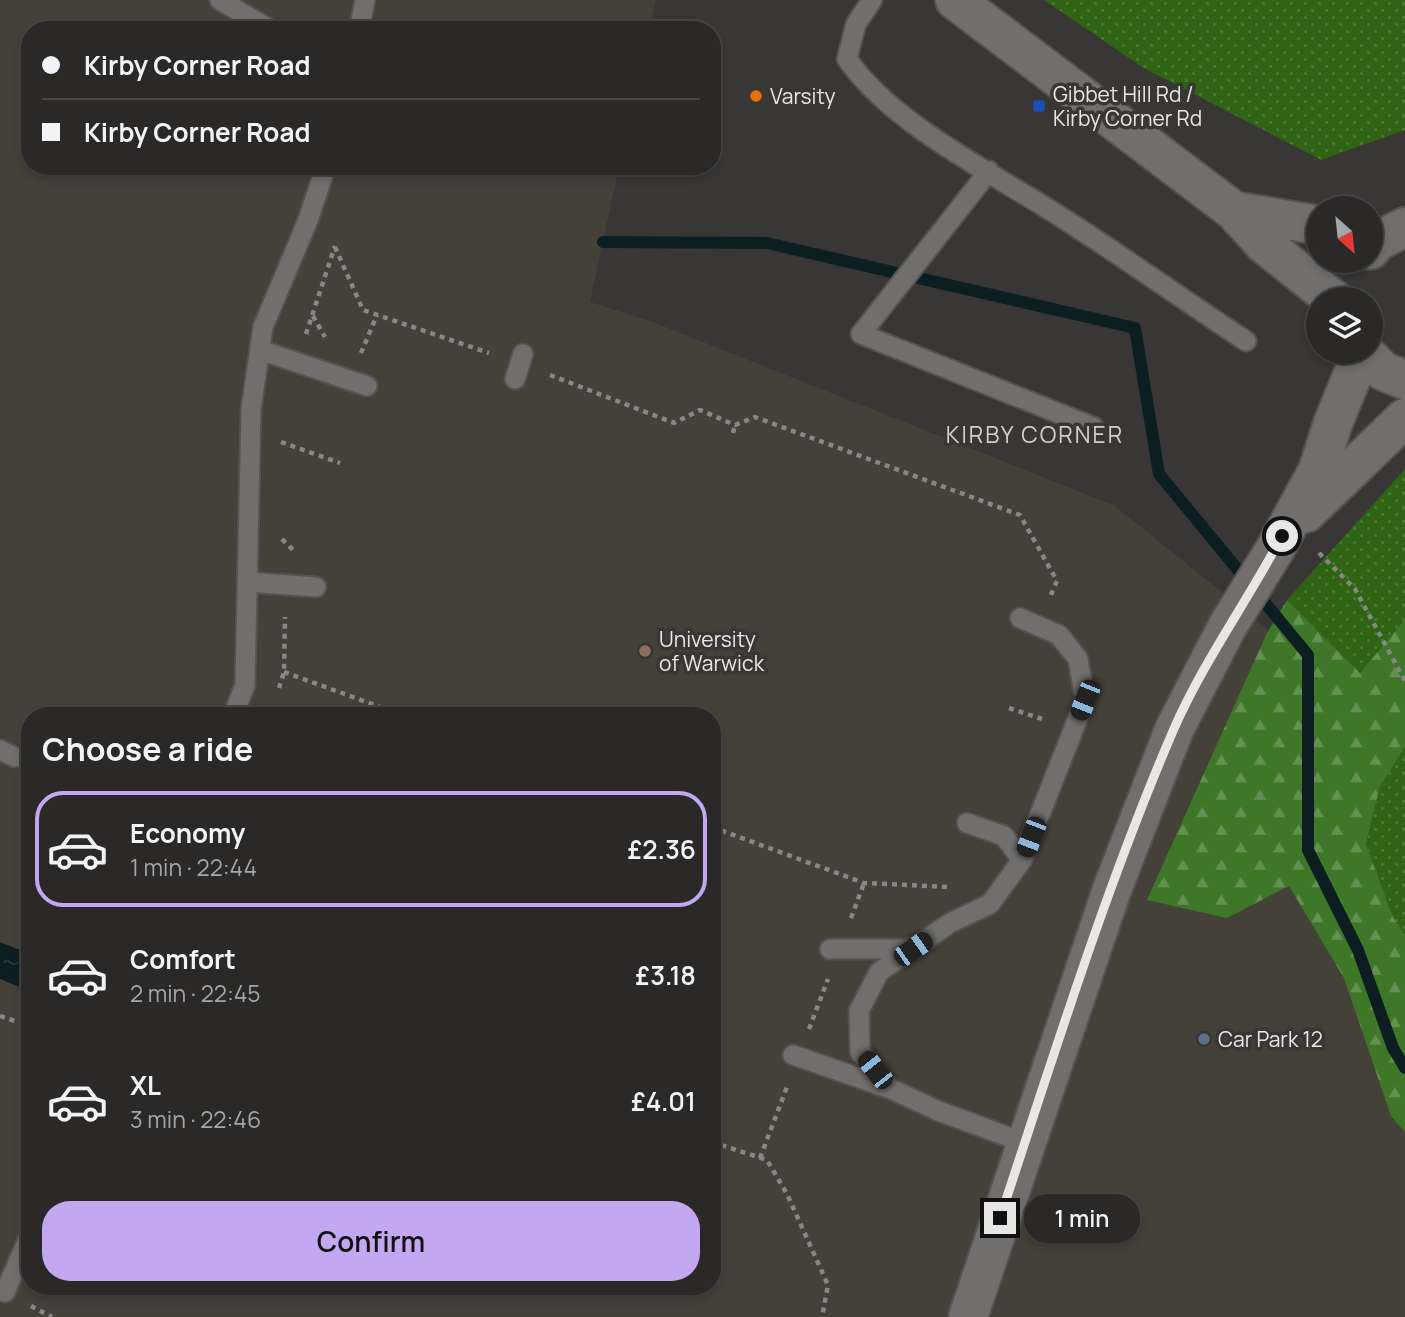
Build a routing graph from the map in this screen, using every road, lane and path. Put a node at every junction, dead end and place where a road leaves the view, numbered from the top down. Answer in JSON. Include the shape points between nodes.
{"nodes":[{"id":1,"x":220,"y":0,"type":"edge"},
{"id":2,"x":365,"y":0,"type":"edge"},
{"id":3,"x":872,"y":0,"type":"edge"},
{"id":4,"x":955,"y":0,"type":"edge"},
{"id":5,"x":256,"y":21,"type":"edge"},
{"id":6,"x":361,"y":21,"type":"edge"},
{"id":7,"x":989,"y":171,"type":"junction"},
{"id":8,"x":323,"y":175,"type":"edge"},
{"id":9,"x":1234,"y":211,"type":"junction"},
{"id":10,"x":1306,"y":223,"type":"edge"},
{"id":11,"x":339,"y":235,"type":"dead end"},
{"id":12,"x":335,"y":247,"type":"junction"},
{"id":13,"x":1318,"y":287,"type":"edge"},
{"id":14,"x":377,"y":315,"type":"junction"},
{"id":15,"x":313,"y":316,"type":"junction"},
{"id":16,"x":1245,"y":341,"type":"dead end"},
{"id":17,"x":328,"y":342,"type":"dead end"},
{"id":18,"x":350,"y":349,"type":"dead end"},
{"id":19,"x":260,"y":351,"type":"junction"},
{"id":20,"x":297,"y":362,"type":"junction"},
{"id":21,"x":1358,"y":364,"type":"edge"},
{"id":22,"x":1376,"y":364,"type":"edge"},
{"id":23,"x":1405,"y":380,"type":"edge"},
{"id":24,"x":367,"y":386,"type":"dead end"},
{"id":25,"x":1405,"y":418,"type":"edge"},
{"id":26,"x":735,"y":425,"type":"junction"},
{"id":27,"x":1094,"y":427,"type":"dead end"},
{"id":28,"x":733,"y":433,"type":"dead end"},
{"id":29,"x":277,"y":453,"type":"dead end"},
{"id":30,"x":340,"y":463,"type":"dead end"},
{"id":31,"x":282,"y":526,"type":"dead end"},
{"id":32,"x":1278,"y":543,"type":"junction"},
{"id":33,"x":247,"y":582,"type":"junction"},
{"id":34,"x":286,"y":585,"type":"junction"},
{"id":35,"x":316,"y":587,"type":"dead end"},
{"id":36,"x":1029,"y":622,"type":"joint"},
{"id":37,"x":236,"y":707,"type":"edge"},
{"id":38,"x":380,"y":707,"type":"edge"},
{"id":39,"x":1009,"y":708,"type":"dead end"},
{"id":40,"x":1050,"y":722,"type":"dead end"},
{"id":41,"x":967,"y":823,"type":"dead end"},
{"id":42,"x":721,"y":830,"type":"edge"},
{"id":43,"x":990,"y":831,"type":"junction"},
{"id":44,"x":1022,"y":860,"type":"junction"},
{"id":45,"x":864,"y":883,"type":"junction"},
{"id":46,"x":834,"y":949,"type":"junction"},
{"id":47,"x":913,"y":949,"type":"junction"},
{"id":48,"x":0,"y":1016,"type":"edge"},
{"id":49,"x":21,"y":1023,"type":"edge"},
{"id":50,"x":796,"y":1056,"type":"junction"},
{"id":51,"x":889,"y":1088,"type":"junction"},
{"id":52,"x":1025,"y":1143,"type":"junction"},
{"id":53,"x":721,"y":1145,"type":"edge"},
{"id":54,"x":760,"y":1158,"type":"junction"},
{"id":55,"x":21,"y":1256,"type":"edge"},
{"id":56,"x":5,"y":1292,"type":"dead end"},
{"id":57,"x":822,"y":1317,"type":"edge"},
{"id":58,"x":968,"y":1317,"type":"edge"}],
"edges":[{"from":1,"to":5,"type":"lane"},
{"from":2,"to":6,"type":"lane"},
{"from":3,"to":7,"type":"lane","via":[[856,24],[847,59],[865,84],[954,151]]},
{"from":4,"to":9,"type":"street"},
{"from":7,"to":16,"type":"lane"},
{"from":7,"to":27,"type":"lane","via":[[861,334]]},
{"from":8,"to":19,"type":"lane","via":[[264,327]]},
{"from":9,"to":10,"type":"street"},
{"from":9,"to":13,"type":"street","via":[[1264,244]]},
{"from":11,"to":12,"type":"path"},
{"from":12,"to":14,"type":"path","via":[[363,310]]},
{"from":12,"to":15,"type":"path"},
{"from":14,"to":18,"type":"path","via":[[361,353]]},
{"from":14,"to":26,"type":"path","via":[[674,423],[700,410]]},
{"from":15,"to":17,"type":"path"},
{"from":15,"to":20,"type":"path"},
{"from":19,"to":20,"type":"lane"},
{"from":19,"to":33,"type":"lane","via":[[251,409]]},
{"from":20,"to":24,"type":"lane"},
{"from":21,"to":32,"type":"street","via":[[1318,470]]},
{"from":22,"to":23,"type":"street"},
{"from":25,"to":32,"type":"street"},
{"from":26,"to":28,"type":"path"},
{"from":26,"to":36,"type":"path","via":[[755,417],[1020,515],[1057,581]]},
{"from":29,"to":30,"type":"path","via":[[277,441]]},
{"from":31,"to":34,"type":"path"},
{"from":32,"to":52,"type":"street","via":[[1227,627],[1174,730],[1125,855]]},
{"from":33,"to":34,"type":"lane"},
{"from":33,"to":37,"type":"lane","via":[[245,685]]},
{"from":34,"to":35,"type":"lane"},
{"from":34,"to":38,"type":"path","via":[[284,672]]},
{"from":36,"to":44,"type":"lane","via":[[1059,635],[1078,659],[1085,700]]},
{"from":39,"to":40,"type":"path"},
{"from":41,"to":43,"type":"lane"},
{"from":42,"to":45,"type":"path"},
{"from":43,"to":44,"type":"lane","via":[[1004,836]]},
{"from":43,"to":45,"type":"path","via":[[978,867],[949,887]]},
{"from":44,"to":47,"type":"lane","via":[[990,904],[950,923]]},
{"from":45,"to":46,"type":"path"},
{"from":46,"to":47,"type":"lane"},
{"from":46,"to":50,"type":"path"},
{"from":47,"to":51,"type":"lane","via":[[879,972],[859,1011],[860,1052]]},
{"from":48,"to":49,"type":"path"},
{"from":50,"to":51,"type":"lane"},
{"from":50,"to":54,"type":"path"},
{"from":51,"to":52,"type":"lane"},
{"from":52,"to":58,"type":"street"},
{"from":53,"to":54,"type":"path"},
{"from":54,"to":57,"type":"path","via":[[767,1160],[787,1194],[828,1285]]},
{"from":55,"to":56,"type":"lane"}]}
